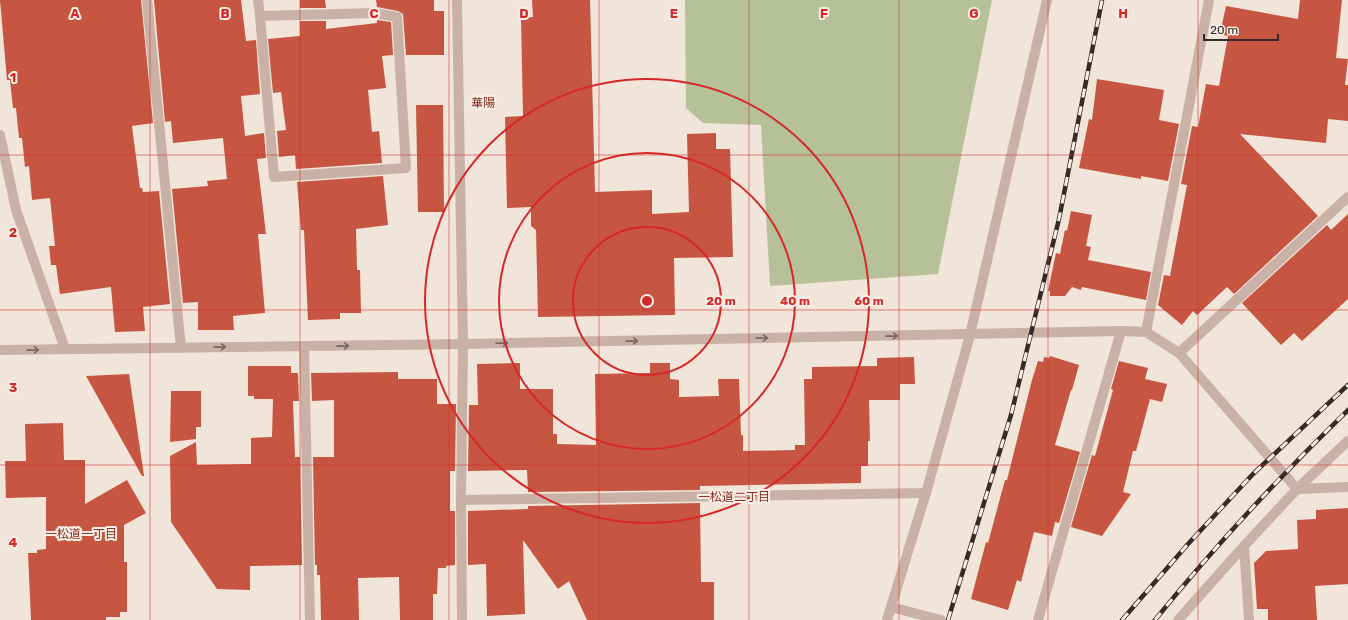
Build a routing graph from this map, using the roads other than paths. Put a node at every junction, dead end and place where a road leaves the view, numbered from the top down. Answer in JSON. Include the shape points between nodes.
{"nodes":[{"id":1,"x":147,"y":0,"type":"edge"},
{"id":2,"x":258,"y":0,"type":"edge"},
{"id":3,"x":457,"y":0,"type":"edge"},
{"id":4,"x":1047,"y":0,"type":"edge"},
{"id":5,"x":1209,"y":0,"type":"edge"},
{"id":6,"x":260,"y":16,"type":"junction"},
{"id":7,"x":0,"y":135,"type":"edge"},
{"id":8,"x":1348,"y":198,"type":"edge"},
{"id":9,"x":1121,"y":331,"type":"junction"},
{"id":10,"x":1146,"y":332,"type":"junction"},
{"id":11,"x":970,"y":335,"type":"junction"},
{"id":12,"x":463,"y":344,"type":"junction"},
{"id":13,"x":304,"y":346,"type":"junction"},
{"id":14,"x":181,"y":348,"type":"junction"},
{"id":15,"x":65,"y":349,"type":"junction"},
{"id":16,"x":0,"y":350,"type":"edge"},
{"id":17,"x":1179,"y":353,"type":"junction"},
{"id":18,"x":1348,"y":441,"type":"edge"},
{"id":19,"x":1348,"y":487,"type":"edge"},
{"id":20,"x":1297,"y":489,"type":"junction"},
{"id":21,"x":926,"y":493,"type":"junction"},
{"id":22,"x":461,"y":500,"type":"junction"},
{"id":23,"x":1244,"y":546,"type":"junction"},
{"id":24,"x":891,"y":607,"type":"junction"},
{"id":25,"x":310,"y":620,"type":"edge"},
{"id":26,"x":462,"y":620,"type":"edge"},
{"id":27,"x":887,"y":620,"type":"edge"},
{"id":28,"x":941,"y":620,"type":"edge"},
{"id":29,"x":1038,"y":620,"type":"edge"},
{"id":30,"x":1178,"y":620,"type":"edge"},
{"id":31,"x":1249,"y":620,"type":"edge"}],
"edges":[{"from":1,"to":14,"type":"street"},
{"from":2,"to":6,"type":"street"},
{"from":3,"to":12,"type":"street"},
{"from":4,"to":11,"type":"street"},
{"from":5,"to":10,"type":"street"},
{"from":6,"to":6,"type":"street","via":[[274,177],[406,168],[397,17],[375,13]]},
{"from":7,"to":15,"type":"street","via":[[16,210]]},
{"from":8,"to":17,"type":"street"},
{"from":9,"to":10,"type":"street"},
{"from":9,"to":11,"type":"street"},
{"from":9,"to":29,"type":"street"},
{"from":10,"to":17,"type":"street"},
{"from":12,"to":11,"type":"street","one_way":true},
{"from":11,"to":21,"type":"street"},
{"from":13,"to":12,"type":"street","one_way":true},
{"from":12,"to":22,"type":"street"},
{"from":14,"to":13,"type":"street","one_way":true},
{"from":13,"to":25,"type":"street"},
{"from":14,"to":15,"type":"street"},
{"from":16,"to":15,"type":"street","one_way":true},
{"from":17,"to":20,"type":"street"},
{"from":18,"to":20,"type":"street"},
{"from":19,"to":20,"type":"street"},
{"from":20,"to":23,"type":"street"},
{"from":21,"to":22,"type":"street"},
{"from":21,"to":24,"type":"street"},
{"from":22,"to":26,"type":"street"},
{"from":23,"to":30,"type":"street"},
{"from":23,"to":31,"type":"street"},
{"from":24,"to":27,"type":"street"},
{"from":24,"to":28,"type":"street"}]}
